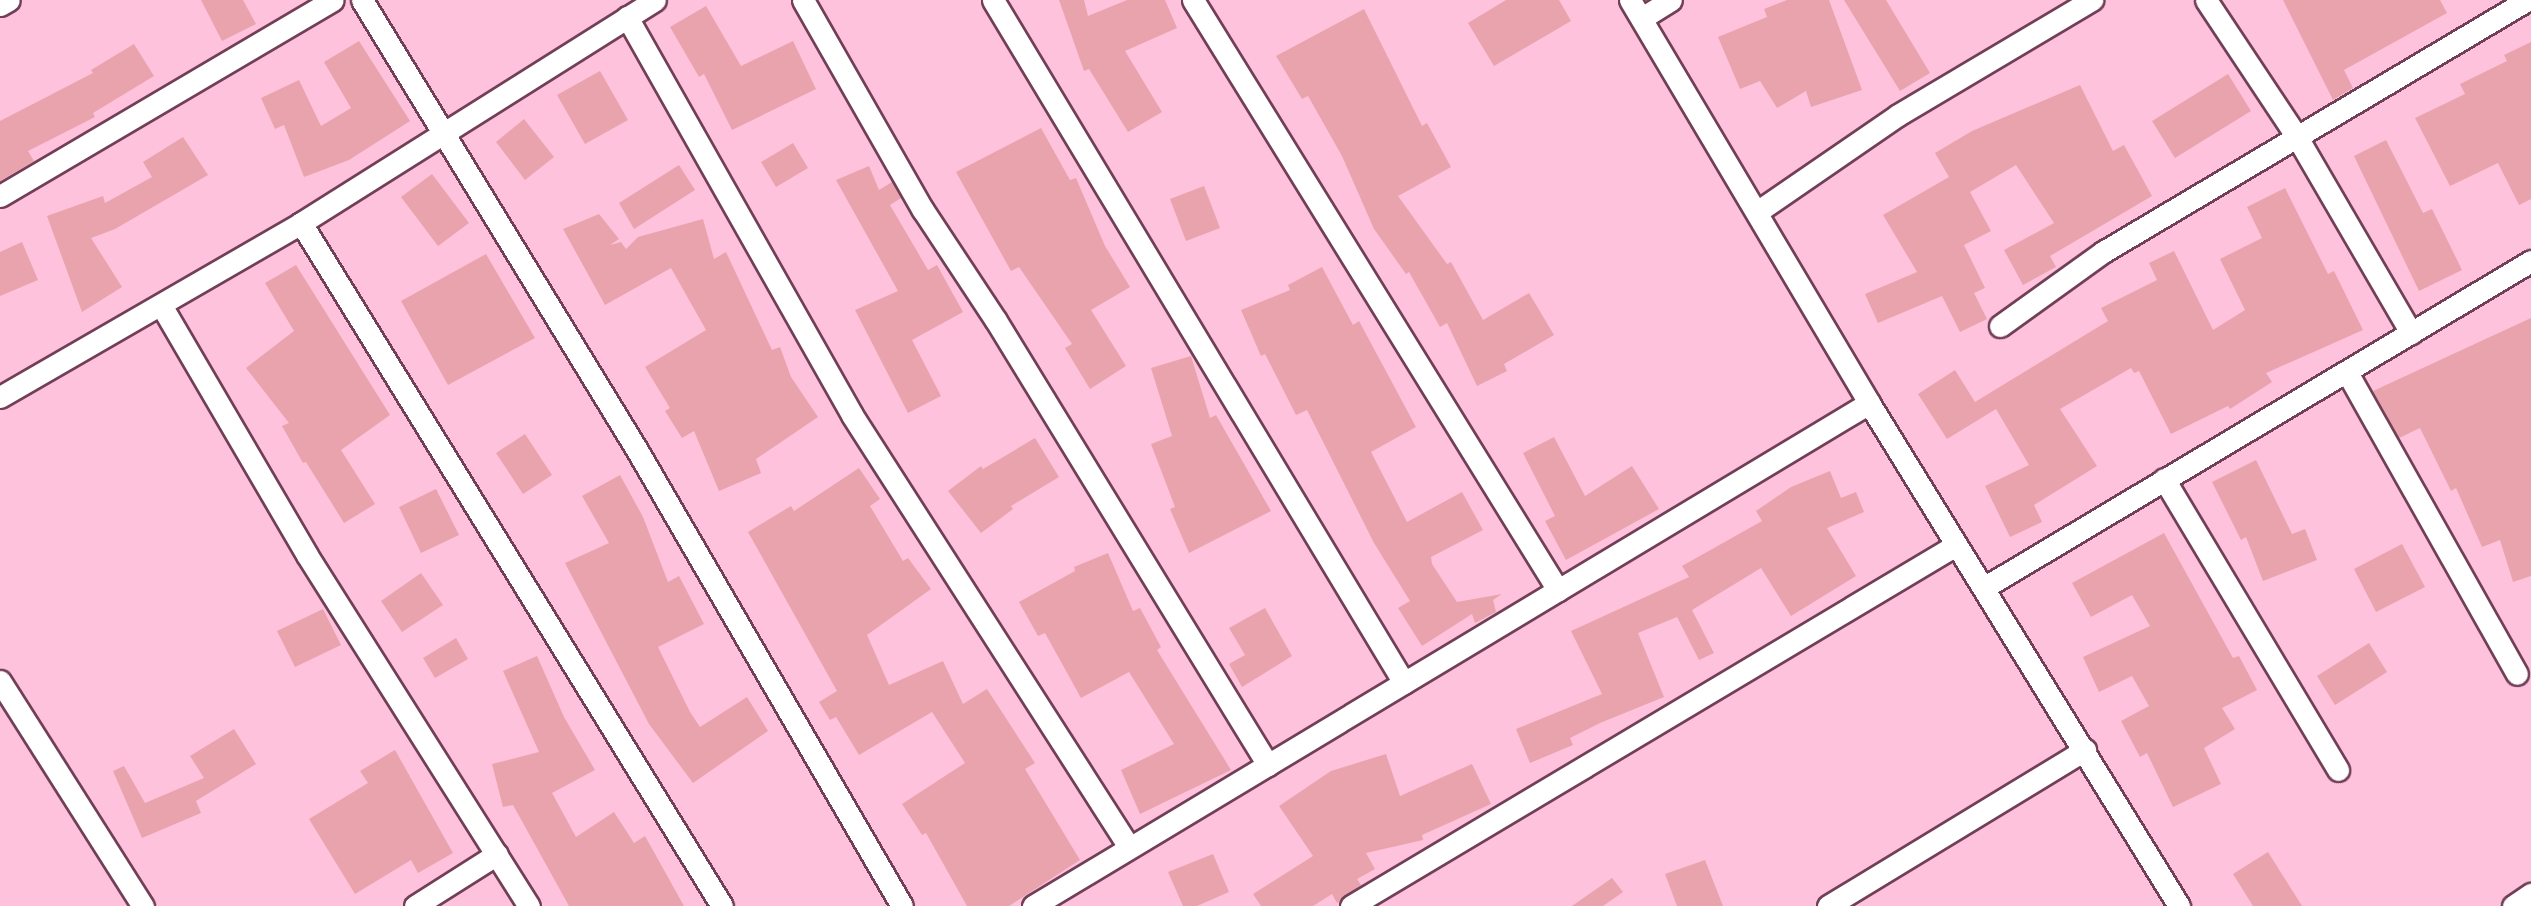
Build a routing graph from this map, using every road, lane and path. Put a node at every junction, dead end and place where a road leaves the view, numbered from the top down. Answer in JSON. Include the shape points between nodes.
{"nodes":[{"id":1,"x":9,"y":0,"type":"edge"},
{"id":2,"x":333,"y":0,"type":"edge"},
{"id":3,"x":362,"y":0,"type":"edge"},
{"id":4,"x":655,"y":0,"type":"edge"},
{"id":5,"x":803,"y":0,"type":"edge"},
{"id":6,"x":993,"y":0,"type":"edge"},
{"id":7,"x":1193,"y":0,"type":"edge"},
{"id":8,"x":1630,"y":0,"type":"edge"},
{"id":9,"x":1671,"y":0,"type":"edge"},
{"id":10,"x":2092,"y":0,"type":"edge"},
{"id":11,"x":2206,"y":0,"type":"edge"},
{"id":12,"x":2527,"y":0,"type":"edge"},
{"id":13,"x":0,"y":5,"type":"edge"},
{"id":14,"x":627,"y":17,"type":"junction"},
{"id":15,"x":1642,"y":18,"type":"junction"},
{"id":16,"x":445,"y":130,"type":"junction"},
{"id":17,"x":2297,"y":137,"type":"junction"},
{"id":18,"x":0,"y":196,"type":"edge"},
{"id":19,"x":1757,"y":212,"type":"junction"},
{"id":20,"x":301,"y":223,"type":"junction"},
{"id":21,"x":2531,"y":261,"type":"edge"},
{"id":22,"x":161,"y":304,"type":"junction"},
{"id":23,"x":2000,"y":326,"type":"dead end"},
{"id":24,"x":2411,"y":333,"type":"junction"},
{"id":25,"x":2348,"y":374,"type":"junction"},
{"id":26,"x":0,"y":397,"type":"edge"},
{"id":27,"x":1869,"y":402,"type":"junction"},
{"id":28,"x":2164,"y":480,"type":"junction"},
{"id":29,"x":1956,"y":545,"type":"junction"},
{"id":30,"x":1985,"y":587,"type":"junction"},
{"id":31,"x":1558,"y":590,"type":"junction"},
{"id":32,"x":2517,"y":674,"type":"dead end"},
{"id":33,"x":0,"y":681,"type":"edge"},
{"id":34,"x":1404,"y":683,"type":"junction"},
{"id":35,"x":2085,"y":750,"type":"junction"},
{"id":36,"x":1268,"y":765,"type":"junction"},
{"id":37,"x":2338,"y":770,"type":"dead end"},
{"id":38,"x":1129,"y":847,"type":"junction"},
{"id":39,"x":497,"y":854,"type":"junction"},
{"id":40,"x":2531,"y":894,"type":"edge"},
{"id":41,"x":143,"y":906,"type":"edge"},
{"id":42,"x":415,"y":906,"type":"edge"},
{"id":43,"x":529,"y":906,"type":"edge"},
{"id":44,"x":722,"y":906,"type":"edge"},
{"id":45,"x":902,"y":906,"type":"edge"},
{"id":46,"x":1033,"y":906,"type":"edge"},
{"id":47,"x":1351,"y":906,"type":"edge"},
{"id":48,"x":1828,"y":906,"type":"edge"},
{"id":49,"x":2179,"y":906,"type":"edge"},
{"id":50,"x":2513,"y":906,"type":"edge"}],
"edges":[{"from":1,"to":13,"type":"street"},
{"from":2,"to":18,"type":"street"},
{"from":3,"to":16,"type":"street"},
{"from":4,"to":14,"type":"street"},
{"from":5,"to":36,"type":"street","via":[[923,210],[995,319]]},
{"from":6,"to":34,"type":"street"},
{"from":7,"to":31,"type":"street"},
{"from":8,"to":15,"type":"street"},
{"from":9,"to":15,"type":"street"},
{"from":10,"to":19,"type":"street","via":[[1898,115]]},
{"from":11,"to":17,"type":"street"},
{"from":12,"to":17,"type":"street"},
{"from":14,"to":16,"type":"street"},
{"from":14,"to":38,"type":"street","via":[[852,415]]},
{"from":15,"to":19,"type":"street"},
{"from":16,"to":20,"type":"street"},
{"from":16,"to":45,"type":"street"},
{"from":17,"to":23,"type":"street","via":[[2103,252]]},
{"from":17,"to":24,"type":"street"},
{"from":19,"to":27,"type":"street"},
{"from":20,"to":22,"type":"street"},
{"from":20,"to":44,"type":"street"},
{"from":21,"to":24,"type":"street"},
{"from":22,"to":26,"type":"street"},
{"from":22,"to":39,"type":"street","via":[[307,555]]},
{"from":24,"to":25,"type":"street"},
{"from":25,"to":28,"type":"street"},
{"from":25,"to":32,"type":"street"},
{"from":27,"to":29,"type":"street"},
{"from":27,"to":31,"type":"street"},
{"from":28,"to":30,"type":"street"},
{"from":28,"to":37,"type":"street"},
{"from":29,"to":30,"type":"street"},
{"from":29,"to":47,"type":"street"},
{"from":30,"to":35,"type":"street"},
{"from":31,"to":34,"type":"street"},
{"from":33,"to":41,"type":"street"},
{"from":34,"to":36,"type":"street"},
{"from":35,"to":48,"type":"street"},
{"from":35,"to":49,"type":"street"},
{"from":36,"to":38,"type":"street"},
{"from":38,"to":46,"type":"street"},
{"from":39,"to":42,"type":"street"},
{"from":39,"to":43,"type":"street"},
{"from":40,"to":50,"type":"street"}]}
